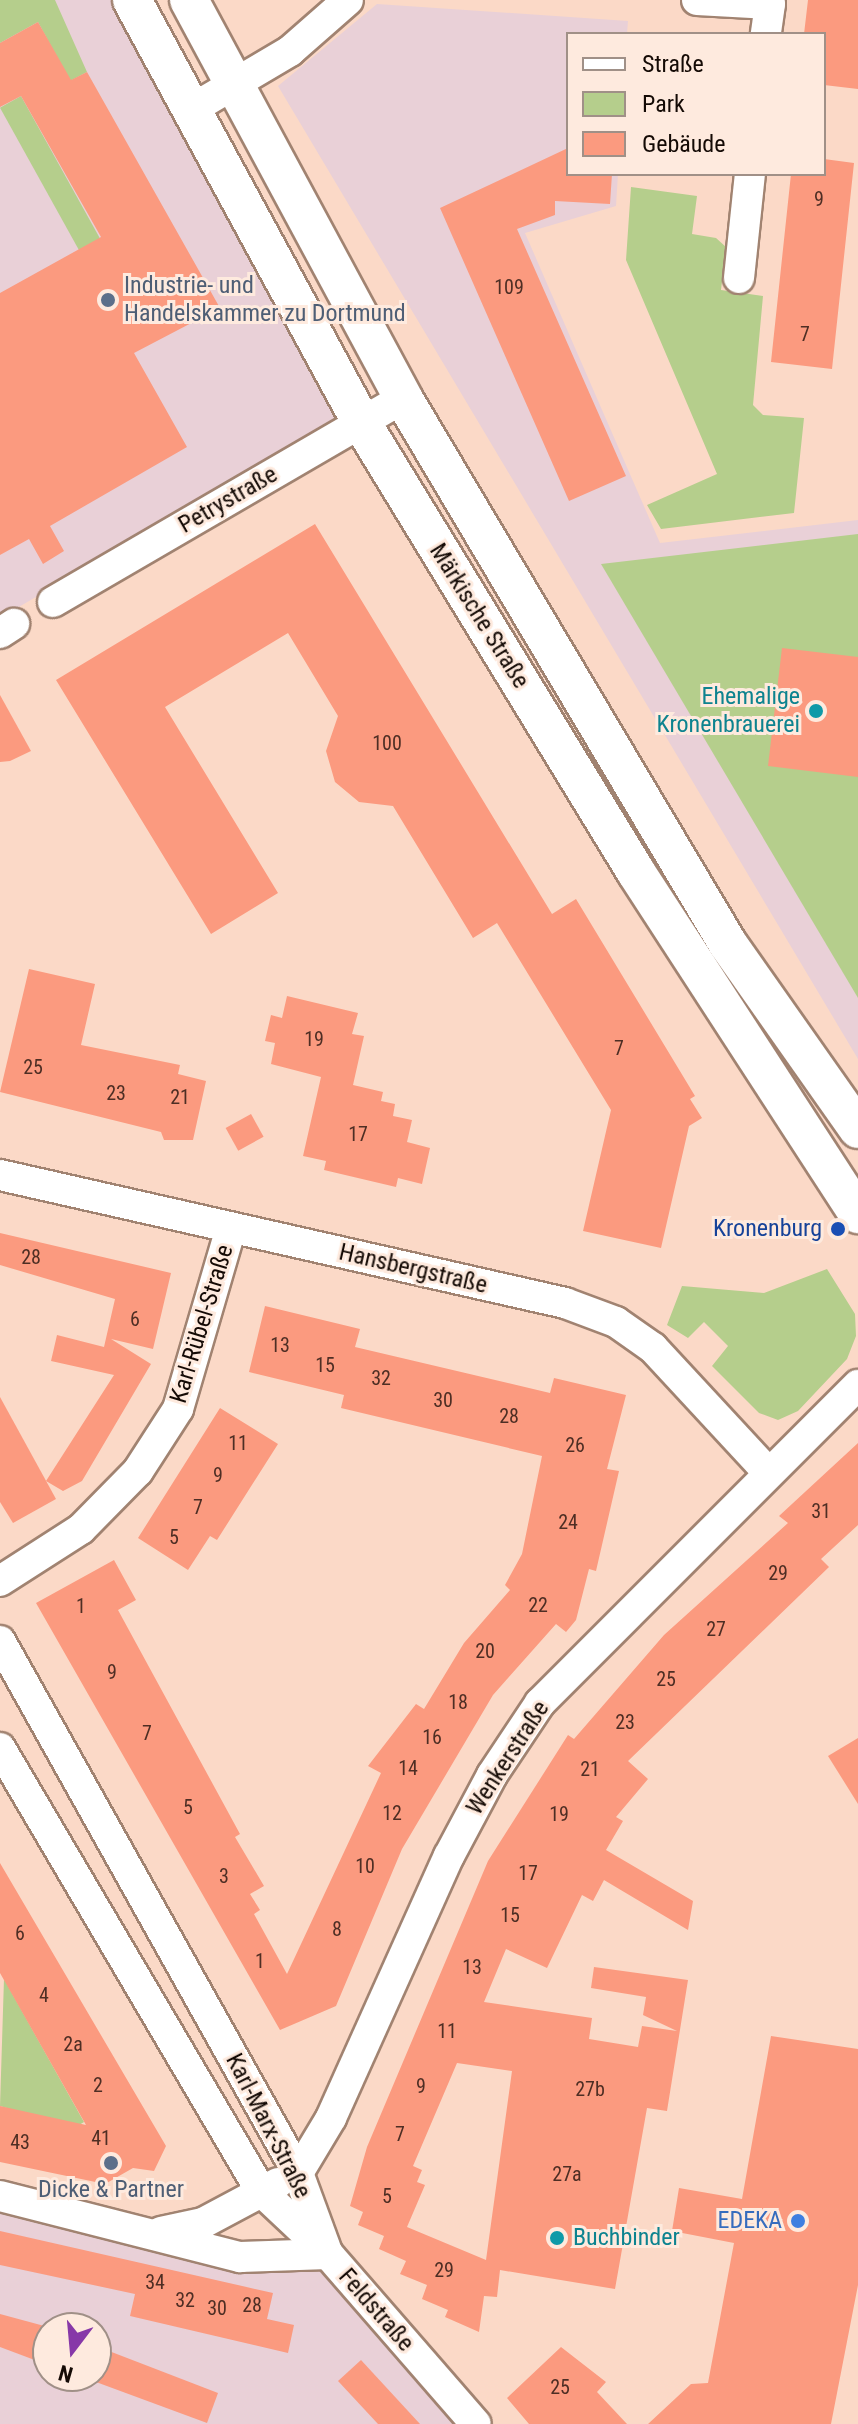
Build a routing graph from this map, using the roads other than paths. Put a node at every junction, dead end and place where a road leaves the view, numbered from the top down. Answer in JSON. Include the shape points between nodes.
{"nodes":[{"id":1,"x":132,"y":0,"type":"edge"},
{"id":2,"x":189,"y":0,"type":"edge"},
{"id":3,"x":348,"y":0,"type":"edge"},
{"id":4,"x":697,"y":0,"type":"edge"},
{"id":5,"x":770,"y":2,"type":"edge"},
{"id":6,"x":766,"y":32,"type":"edge"},
{"id":7,"x":235,"y":86,"type":"junction"},
{"id":8,"x":192,"y":109,"type":"junction"},
{"id":9,"x":750,"y":176,"type":"edge"},
{"id":10,"x":739,"y":278,"type":"dead end"},
{"id":11,"x":403,"y":398,"type":"junction"},
{"id":12,"x":361,"y":422,"type":"junction"},
{"id":13,"x":53,"y":602,"type":"dead end"},
{"id":14,"x":858,"y":1129,"type":"edge"},
{"id":15,"x":0,"y":1175,"type":"edge"},
{"id":16,"x":858,"y":1214,"type":"edge"},
{"id":17,"x":231,"y":1228,"type":"junction"},
{"id":18,"x":858,"y":1385,"type":"edge"},
{"id":19,"x":767,"y":1471,"type":"junction"},
{"id":20,"x":0,"y":1581,"type":"edge"},
{"id":21,"x":0,"y":1641,"type":"edge"},
{"id":22,"x":0,"y":1748,"type":"edge"},
{"id":23,"x":298,"y":2173,"type":"junction"},
{"id":24,"x":261,"y":2191,"type":"junction"},
{"id":25,"x":0,"y":2196,"type":"edge"},
{"id":26,"x":158,"y":2232,"type":"junction"},
{"id":27,"x":328,"y":2254,"type":"junction"},
{"id":28,"x":476,"y":2424,"type":"edge"}],
"edges":[{"from":1,"to":8,"type":"main road","name":"Märkische Straße"},
{"from":2,"to":7,"type":"main road","name":"Märkische Straße"},
{"from":3,"to":7,"type":"street","via":[[329,22]]},
{"from":4,"to":5,"type":"street"},
{"from":5,"to":6,"type":"street"},
{"from":7,"to":8,"type":"street"},
{"from":7,"to":11,"type":"main road","name":"Märkische Straße"},
{"from":8,"to":12,"type":"main road","name":"Märkische Straße"},
{"from":9,"to":10,"type":"street"},
{"from":11,"to":12,"type":"street","name":"Petrystraße"},
{"from":11,"to":14,"type":"main road","name":"Märkische Straße","via":[[728,944]]},
{"from":12,"to":13,"type":"street","name":"Petrystraße"},
{"from":12,"to":16,"type":"main road","name":"Märkische Straße","via":[[636,872]]},
{"from":15,"to":17,"type":"street","name":"Hansbergstraße"},
{"from":17,"to":19,"type":"street","name":"Hansbergstraße","via":[[565,1303],[616,1322],[653,1348]]},
{"from":17,"to":20,"type":"street","name":"Karl-Rübel-Straße","via":[[178,1409],[138,1471],[81,1529]]},
{"from":18,"to":19,"type":"street","name":"Wenkerstraße"},
{"from":19,"to":23,"type":"street","name":"Wenkerstraße","via":[[540,1703],[492,1775],[331,2118]]},
{"from":21,"to":23,"type":"street","name":"Karl-Marx-Straße"},
{"from":22,"to":24,"type":"street","name":"Karl-Marx-Straße"},
{"from":23,"to":24,"type":"street","name":"Feldstraße"},
{"from":23,"to":27,"type":"street","name":"Karl-Marx-Straße"},
{"from":24,"to":26,"type":"street","name":"Feldstraße","via":[[203,2223]]},
{"from":24,"to":27,"type":"street","name":"Karl-Marx-Straße"},
{"from":25,"to":26,"type":"street","name":"Feldstraße"},
{"from":26,"to":27,"type":"street","name":"Feldstraße","via":[[240,2257]]},
{"from":27,"to":28,"type":"street","name":"Feldstraße"}]}
